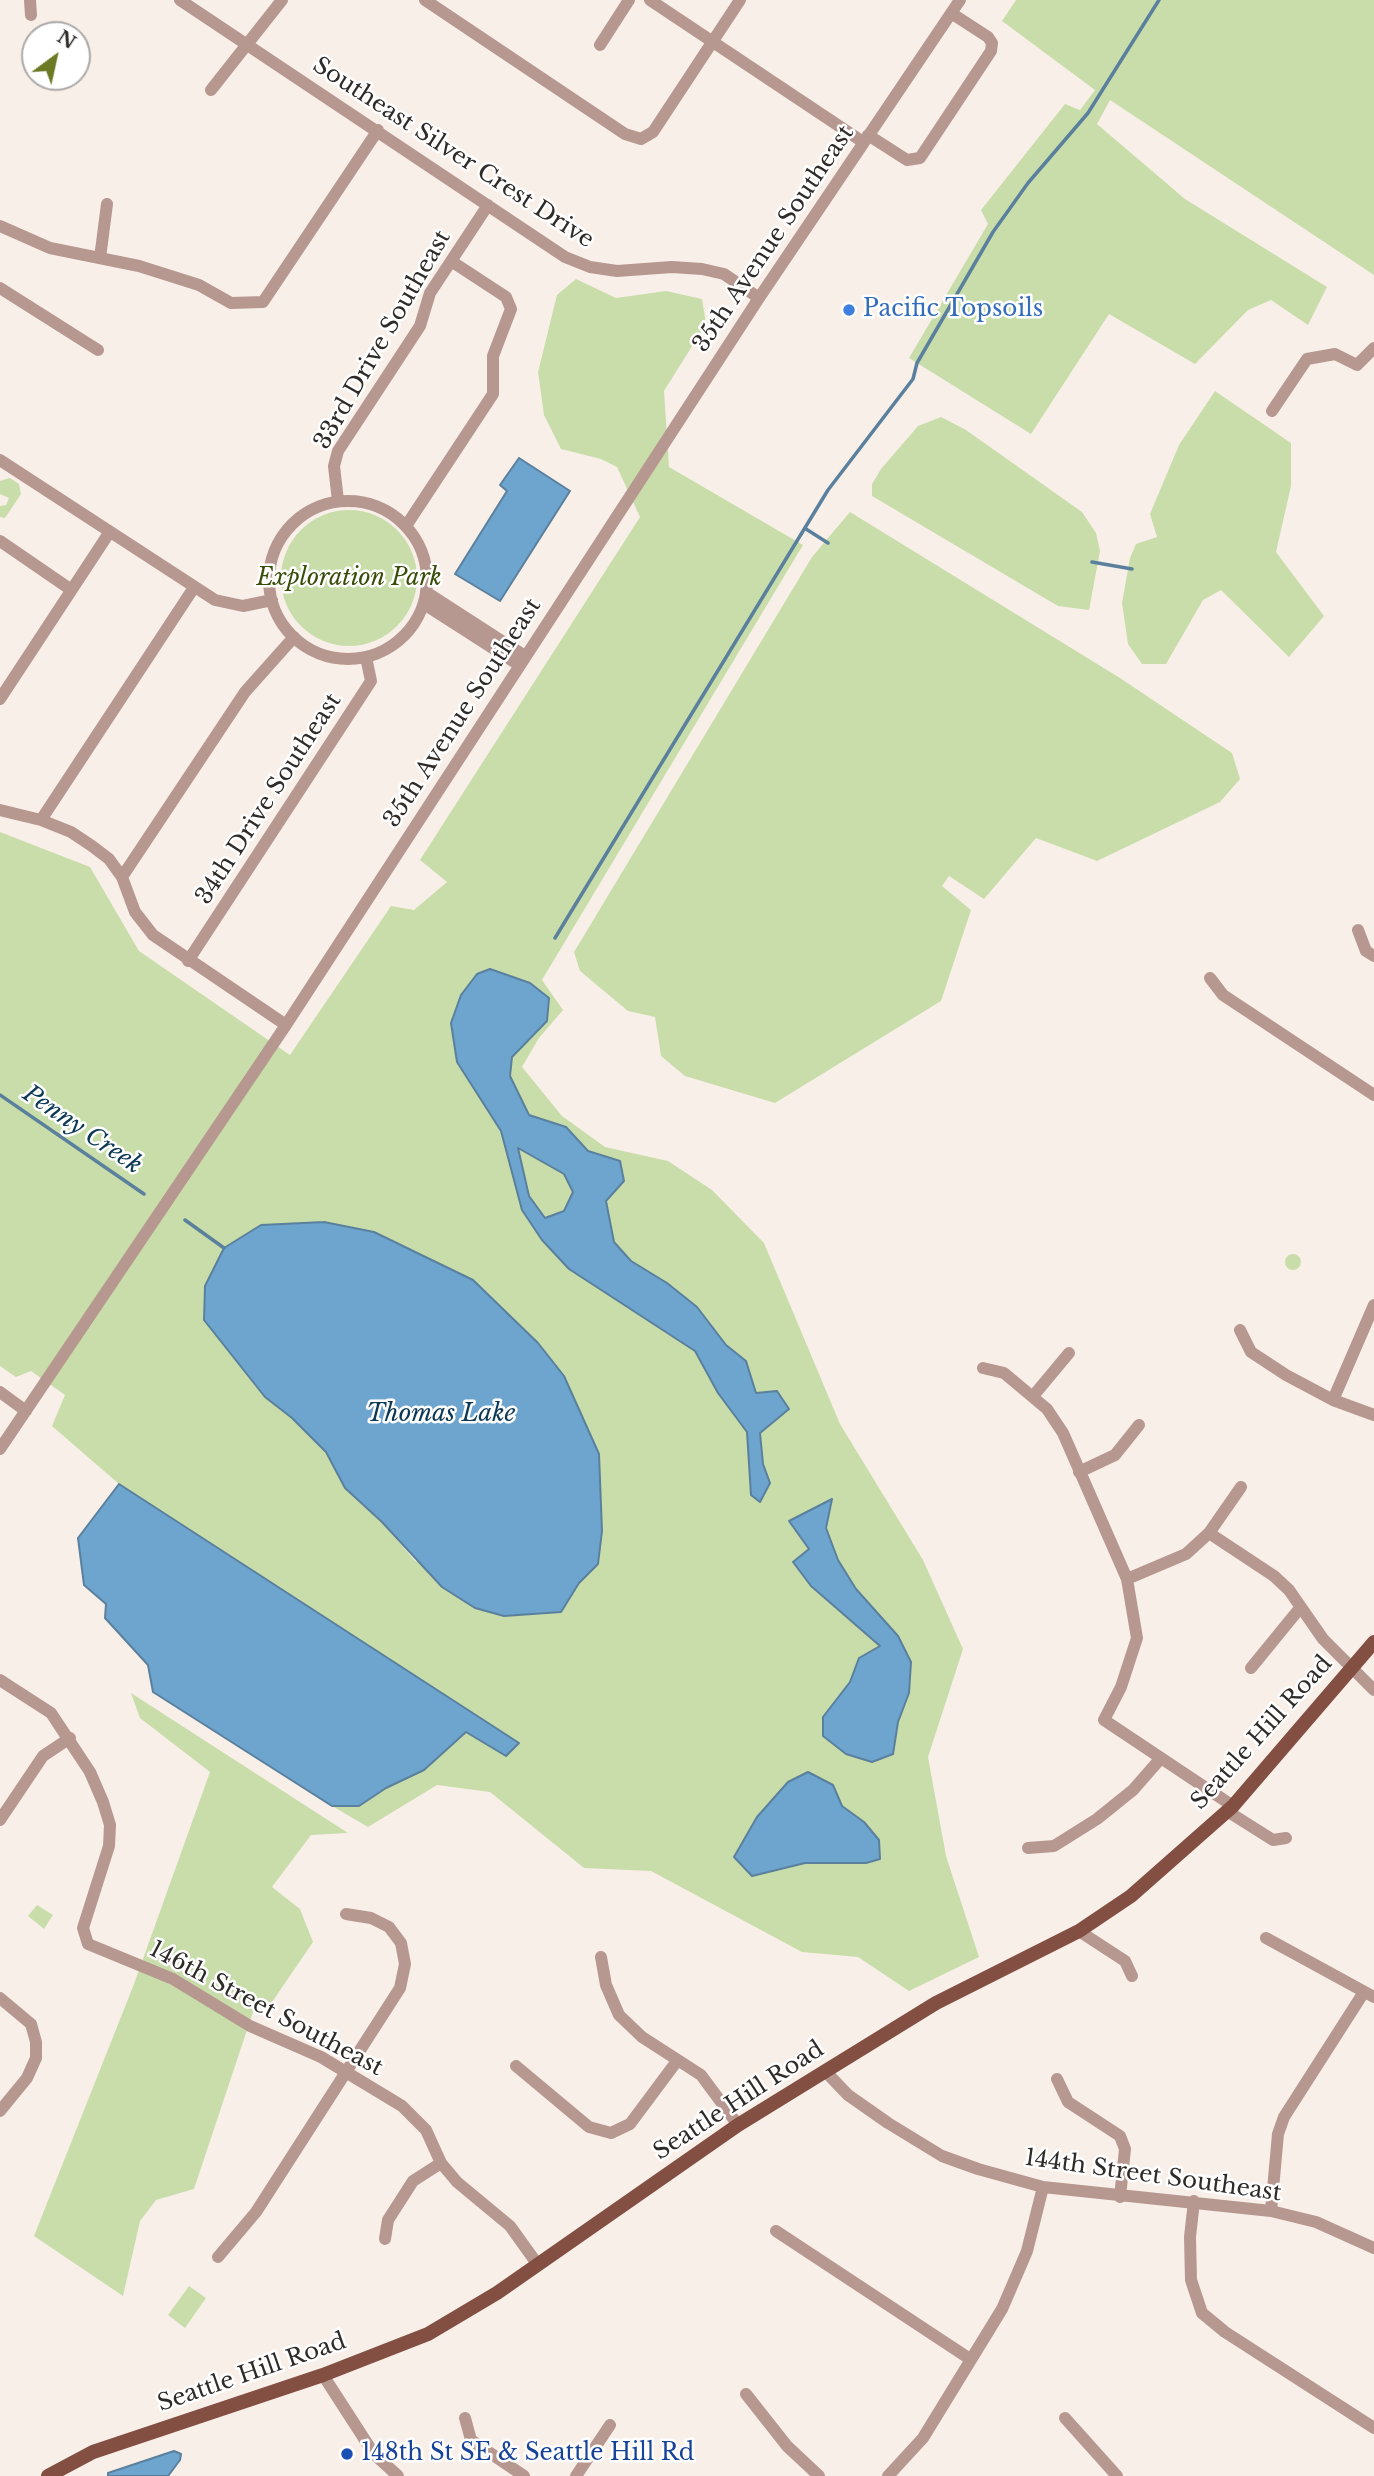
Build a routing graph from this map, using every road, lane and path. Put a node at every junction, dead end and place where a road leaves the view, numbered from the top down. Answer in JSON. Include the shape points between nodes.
{"nodes":[{"id":1,"x":30,"y":0,"type":"edge"},
{"id":2,"x":180,"y":0,"type":"edge"},
{"id":3,"x":282,"y":0,"type":"edge"},
{"id":4,"x":425,"y":0,"type":"edge"},
{"id":5,"x":629,"y":0,"type":"edge"},
{"id":6,"x":650,"y":0,"type":"edge"},
{"id":7,"x":740,"y":0,"type":"edge"},
{"id":8,"x":960,"y":0,"type":"edge"},
{"id":9,"x":951,"y":13,"type":"junction"},
{"id":10,"x":30,"y":15,"type":"dead end"},
{"id":11,"x":246,"y":43,"type":"junction"},
{"id":12,"x":712,"y":43,"type":"junction"},
{"id":13,"x":600,"y":45,"type":"dead end"},
{"id":14,"x":211,"y":90,"type":"dead end"},
{"id":15,"x":378,"y":130,"type":"junction"},
{"id":16,"x":865,"y":138,"type":"junction"},
{"id":17,"x":107,"y":204,"type":"dead end"},
{"id":18,"x":488,"y":205,"type":"junction"},
{"id":19,"x":1,"y":228,"type":"edge"},
{"id":20,"x":100,"y":258,"type":"junction"},
{"id":21,"x":451,"y":261,"type":"junction"},
{"id":22,"x":0,"y":288,"type":"edge"},
{"id":23,"x":759,"y":298,"type":"junction"},
{"id":24,"x":1374,"y":348,"type":"edge"},
{"id":25,"x":98,"y":349,"type":"dead end"},
{"id":26,"x":1272,"y":411,"type":"dead end"},
{"id":27,"x":0,"y":460,"type":"edge"},
{"id":28,"x":338,"y":501,"type":"junction"},
{"id":29,"x":406,"y":526,"type":"junction"},
{"id":30,"x":109,"y":533,"type":"junction"},
{"id":31,"x":0,"y":541,"type":"edge"},
{"id":32,"x":71,"y":589,"type":"junction"},
{"id":33,"x":193,"y":589,"type":"junction"},
{"id":34,"x":425,"y":598,"type":"junction"},
{"id":35,"x":272,"y":600,"type":"junction"},
{"id":36,"x":294,"y":637,"type":"junction"},
{"id":37,"x":366,"y":657,"type":"junction"},
{"id":38,"x":522,"y":660,"type":"junction"},
{"id":39,"x":0,"y":699,"type":"edge"},
{"id":40,"x":0,"y":810,"type":"edge"},
{"id":41,"x":41,"y":820,"type":"junction"},
{"id":42,"x":122,"y":877,"type":"junction"},
{"id":43,"x":1358,"y":930,"type":"dead end"},
{"id":44,"x":1374,"y":956,"type":"edge"},
{"id":45,"x":188,"y":961,"type":"junction"},
{"id":46,"x":1210,"y":978,"type":"dead end"},
{"id":47,"x":286,"y":1025,"type":"junction"},
{"id":48,"x":1373,"y":1092,"type":"edge"},
{"id":49,"x":1374,"y":1306,"type":"edge"},
{"id":50,"x":1240,"y":1330,"type":"dead end"},
{"id":51,"x":1069,"y":1353,"type":"dead end"},
{"id":52,"x":983,"y":1368,"type":"dead end"},
{"id":53,"x":0,"y":1392,"type":"edge"},
{"id":54,"x":1034,"y":1395,"type":"junction"},
{"id":55,"x":1333,"y":1400,"type":"junction"},
{"id":56,"x":26,"y":1411,"type":"junction"},
{"id":57,"x":1374,"y":1415,"type":"edge"},
{"id":58,"x":1139,"y":1425,"type":"dead end"},
{"id":59,"x":0,"y":1449,"type":"edge"},
{"id":60,"x":1079,"y":1472,"type":"junction"},
{"id":61,"x":1241,"y":1487,"type":"dead end"},
{"id":62,"x":1209,"y":1533,"type":"junction"},
{"id":63,"x":1127,"y":1578,"type":"junction"},
{"id":64,"x":1300,"y":1608,"type":"junction"},
{"id":65,"x":1374,"y":1642,"type":"edge"},
{"id":66,"x":1251,"y":1668,"type":"dead end"},
{"id":67,"x":1352,"y":1669,"type":"junction"},
{"id":68,"x":0,"y":1679,"type":"edge"},
{"id":69,"x":1374,"y":1690,"type":"edge"},
{"id":70,"x":70,"y":1738,"type":"junction"},
{"id":71,"x":1161,"y":1758,"type":"junction"},
{"id":72,"x":1230,"y":1808,"type":"junction"},
{"id":73,"x":0,"y":1820,"type":"edge"},
{"id":74,"x":1286,"y":1838,"type":"dead end"},
{"id":75,"x":1028,"y":1848,"type":"dead end"},
{"id":76,"x":346,"y":1914,"type":"dead end"},
{"id":77,"x":1079,"y":1931,"type":"junction"},
{"id":78,"x":1266,"y":1938,"type":"dead end"},
{"id":79,"x":601,"y":1957,"type":"dead end"},
{"id":80,"x":1132,"y":1976,"type":"dead end"},
{"id":81,"x":1369,"y":1995,"type":"edge"},
{"id":82,"x":0,"y":1998,"type":"edge"},
{"id":83,"x":677,"y":2061,"type":"junction"},
{"id":84,"x":516,"y":2066,"type":"dead end"},
{"id":85,"x":344,"y":2071,"type":"junction"},
{"id":86,"x":826,"y":2072,"type":"junction"},
{"id":87,"x":1057,"y":2079,"type":"dead end"},
{"id":88,"x":0,"y":2110,"type":"edge"},
{"id":89,"x":738,"y":2125,"type":"junction"},
{"id":90,"x":441,"y":2163,"type":"junction"},
{"id":91,"x":1043,"y":2187,"type":"junction"},
{"id":92,"x":1119,"y":2197,"type":"junction"},
{"id":93,"x":1194,"y":2201,"type":"junction"},
{"id":94,"x":1271,"y":2211,"type":"junction"},
{"id":95,"x":776,"y":2231,"type":"dead end"},
{"id":96,"x":385,"y":2239,"type":"dead end"},
{"id":97,"x":1374,"y":2248,"type":"edge"},
{"id":98,"x":218,"y":2257,"type":"dead end"},
{"id":99,"x":537,"y":2264,"type":"junction"},
{"id":100,"x":970,"y":2360,"type":"junction"},
{"id":101,"x":323,"y":2375,"type":"junction"},
{"id":102,"x":746,"y":2394,"type":"dead end"},
{"id":103,"x":465,"y":2418,"type":"dead end"},
{"id":104,"x":1065,"y":2418,"type":"dead end"},
{"id":105,"x":610,"y":2425,"type":"dead end"},
{"id":106,"x":1374,"y":2428,"type":"edge"},
{"id":107,"x":64,"y":2472,"type":"edge"},
{"id":108,"x":48,"y":2476,"type":"edge"},
{"id":109,"x":398,"y":2476,"type":"edge"},
{"id":110,"x":524,"y":2476,"type":"edge"},
{"id":111,"x":576,"y":2476,"type":"edge"},
{"id":112,"x":819,"y":2476,"type":"edge"},
{"id":113,"x":888,"y":2476,"type":"edge"},
{"id":114,"x":1117,"y":2476,"type":"edge"}],
"edges":[{"from":1,"to":10,"type":"street"},
{"from":2,"to":11,"type":"street","name":"Southeast Silver Crest Drive"},
{"from":3,"to":11,"type":"street"},
{"from":4,"to":12,"type":"street","via":[[625,134],[641,139],[653,132]]},
{"from":5,"to":13,"type":"street"},
{"from":6,"to":12,"type":"street"},
{"from":7,"to":12,"type":"street"},
{"from":8,"to":9,"type":"street","name":"35th Avenue Southeast"},
{"from":9,"to":16,"type":"street","name":"35th Avenue Southeast"},
{"from":9,"to":16,"type":"street","via":[[988,37],[991,51],[920,158],[907,160]]},
{"from":11,"to":14,"type":"street"},
{"from":11,"to":15,"type":"street","name":"Southeast Silver Crest Drive"},
{"from":12,"to":16,"type":"street"},
{"from":15,"to":18,"type":"street","name":"Southeast Silver Crest Drive"},
{"from":15,"to":20,"type":"street","via":[[264,302],[231,303],[199,285]]},
{"from":16,"to":23,"type":"street","name":"35th Avenue Southeast"},
{"from":17,"to":20,"type":"street"},
{"from":18,"to":21,"type":"street","name":"33rd Drive Southeast"},
{"from":18,"to":23,"type":"street","name":"Southeast Silver Crest Drive","via":[[565,257],[590,267],[617,271],[702,269],[724,274]]},
{"from":19,"to":20,"type":"street","via":[[50,248]]},
{"from":21,"to":28,"type":"street","name":"33rd Drive Southeast","via":[[430,293],[420,326],[338,451],[334,466]]},
{"from":21,"to":29,"type":"street","via":[[506,297],[511,309],[493,356],[493,394]]},
{"from":22,"to":25,"type":"street"},
{"from":23,"to":38,"type":"street","name":"35th Avenue Southeast"},
{"from":24,"to":26,"type":"street","via":[[1357,365],[1335,354],[1307,359]]},
{"from":27,"to":30,"type":"street"},
{"from":28,"to":29,"type":"street","via":[[363,502],[387,511]]},
{"from":28,"to":35,"type":"street","via":[[307,513],[282,536],[269,578]]},
{"from":29,"to":34,"type":"street","via":[[424,557]]},
{"from":30,"to":32,"type":"street"},
{"from":30,"to":33,"type":"street"},
{"from":31,"to":32,"type":"street"},
{"from":32,"to":39,"type":"street"},
{"from":33,"to":35,"type":"street","via":[[243,606]]},
{"from":33,"to":41,"type":"street"},
{"from":34,"to":37,"type":"street","via":[[411,628]]},
{"from":34,"to":38,"type":"street"},
{"from":35,"to":36,"type":"street"},
{"from":36,"to":37,"type":"street","via":[[335,658]]},
{"from":36,"to":42,"type":"street","via":[[245,692]]},
{"from":37,"to":45,"type":"street","name":"34th Drive Southeast","via":[[371,681]]},
{"from":38,"to":47,"type":"street","name":"35th Avenue Southeast"},
{"from":40,"to":41,"type":"street"},
{"from":41,"to":42,"type":"street","via":[[92,846]]},
{"from":42,"to":45,"type":"street","via":[[135,912],[153,935]]},
{"from":43,"to":44,"type":"street","via":[[1366,951]]},
{"from":45,"to":47,"type":"street"},
{"from":46,"to":48,"type":"street","via":[[1223,996]]},
{"from":47,"to":56,"type":"street","name":"35th Avenue Southeast"},
{"from":49,"to":55,"type":"street"},
{"from":50,"to":55,"type":"street","via":[[1251,1352]]},
{"from":51,"to":54,"type":"street"},
{"from":52,"to":54,"type":"street","via":[[1004,1373]]},
{"from":53,"to":56,"type":"street"},
{"from":54,"to":60,"type":"street","via":[[1063,1433]]},
{"from":55,"to":57,"type":"street"},
{"from":56,"to":59,"type":"street","name":"35th Avenue Southeast"},
{"from":58,"to":60,"type":"street","via":[[1115,1455]]},
{"from":60,"to":63,"type":"street"},
{"from":61,"to":62,"type":"street"},
{"from":62,"to":63,"type":"street","via":[[1186,1553]]},
{"from":62,"to":64,"type":"street","via":[[1274,1576]]},
{"from":63,"to":71,"type":"street","via":[[1137,1638],[1104,1720]]},
{"from":64,"to":66,"type":"street"},
{"from":64,"to":67,"type":"street"},
{"from":65,"to":67,"type":"main road","name":"Seattle Hill Road"},
{"from":67,"to":69,"type":"street"},
{"from":67,"to":72,"type":"main road","name":"Seattle Hill Road"},
{"from":68,"to":70,"type":"street","name":"146th Street Southeast","via":[[51,1713]]},
{"from":70,"to":73,"type":"street","via":[[43,1756]]},
{"from":70,"to":85,"type":"street","name":"146th Street Southeast","via":[[90,1772],[110,1825],[109,1846],[83,1928],[88,1944],[173,1979],[250,2026]]},
{"from":71,"to":72,"type":"street"},
{"from":71,"to":75,"type":"street","via":[[1133,1790],[1097,1819],[1054,1846]]},
{"from":72,"to":74,"type":"street","via":[[1273,1840]]},
{"from":72,"to":77,"type":"main road","name":"Seattle Hill Road","via":[[1131,1896]]},
{"from":76,"to":85,"type":"street","via":[[389,1927],[401,1943],[405,1964],[400,1988]]},
{"from":77,"to":80,"type":"street","via":[[1125,1961]]},
{"from":77,"to":86,"type":"main road","name":"Seattle Hill Road","via":[[936,2003]]},
{"from":78,"to":81,"type":"street"},
{"from":79,"to":83,"type":"street","via":[[619,2015]]},
{"from":81,"to":94,"type":"street","via":[[1284,2117],[1278,2134]]},
{"from":82,"to":88,"type":"street","via":[[31,2024],[36,2042],[36,2058],[27,2078]]},
{"from":83,"to":84,"type":"street","via":[[630,2124],[611,2133],[589,2127]]},
{"from":83,"to":89,"type":"street","via":[[701,2075]]},
{"from":85,"to":90,"type":"street","name":"146th Street Southeast","via":[[402,2106],[426,2130]]},
{"from":85,"to":98,"type":"street","via":[[256,2212]]},
{"from":86,"to":89,"type":"main road","name":"Seattle Hill Road"},
{"from":86,"to":91,"type":"street","name":"144th Street Southeast","via":[[848,2095],[942,2156]]},
{"from":87,"to":92,"type":"street","via":[[1068,2102],[1120,2136],[1125,2149]]},
{"from":89,"to":99,"type":"main road","name":"Seattle Hill Road"},
{"from":90,"to":96,"type":"street","via":[[413,2181],[388,2220]]},
{"from":90,"to":99,"type":"street","name":"146th Street Southeast","via":[[510,2225]]},
{"from":91,"to":92,"type":"street","name":"144th Street Southeast"},
{"from":91,"to":100,"type":"street","via":[[1027,2250],[1002,2309]]},
{"from":92,"to":93,"type":"street","name":"144th Street Southeast"},
{"from":93,"to":94,"type":"street","name":"144th Street Southeast"},
{"from":93,"to":106,"type":"street","via":[[1191,2280],[1202,2313]]},
{"from":94,"to":97,"type":"street","name":"144th Street Southeast","via":[[1316,2222]]},
{"from":95,"to":100,"type":"street"},
{"from":99,"to":101,"type":"main road","name":"Seattle Hill Road","via":[[428,2334]]},
{"from":100,"to":113,"type":"street","via":[[923,2438]]},
{"from":101,"to":107,"type":"main road","name":"Seattle Hill Road","via":[[118,2443]]},
{"from":101,"to":109,"type":"street","via":[[374,2454]]},
{"from":102,"to":112,"type":"street","via":[[787,2446]]},
{"from":103,"to":110,"type":"street","via":[[471,2440]]},
{"from":104,"to":114,"type":"street"},
{"from":105,"to":111,"type":"street"},
{"from":107,"to":108,"type":"main road","name":"Seattle Hill Road"}]}
